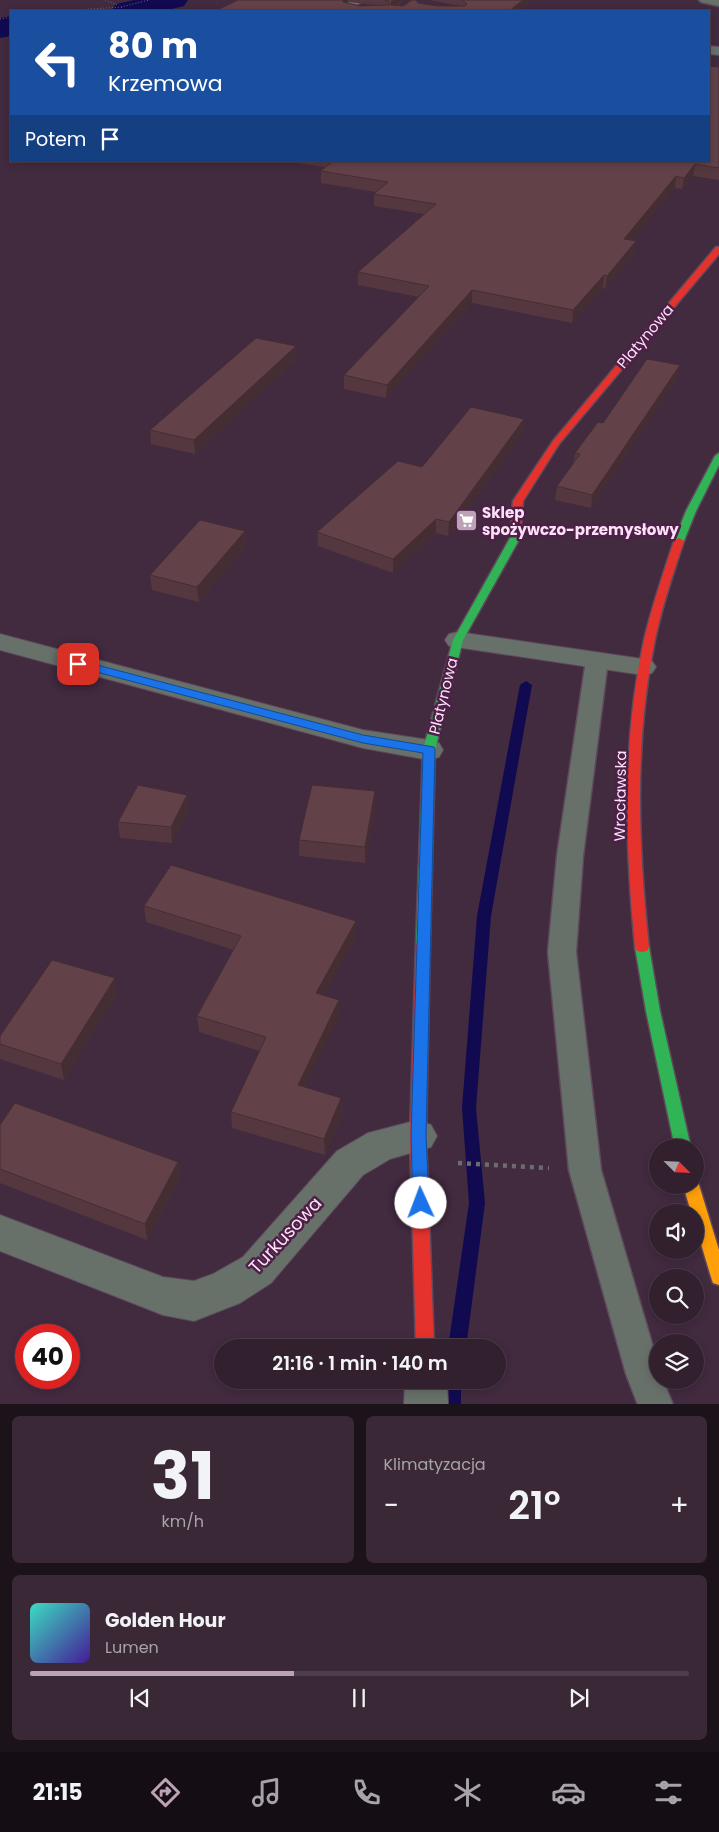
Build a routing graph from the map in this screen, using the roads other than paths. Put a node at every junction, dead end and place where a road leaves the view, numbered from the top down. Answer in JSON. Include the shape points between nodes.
{"nodes":[{"id":1,"x":359,"y":0,"type":"edge"},
{"id":2,"x":704,"y":0,"type":"edge"},
{"id":3,"x":719,"y":4,"type":"edge"},
{"id":4,"x":344,"y":9,"type":"edge"},
{"id":5,"x":366,"y":9,"type":"edge"},
{"id":6,"x":719,"y":249,"type":"edge"},
{"id":7,"x":719,"y":456,"type":"edge"},
{"id":8,"x":458,"y":640,"type":"junction"},
{"id":9,"x":0,"y":642,"type":"edge"},
{"id":10,"x":597,"y":660,"type":"junction"},
{"id":11,"x":643,"y":667,"type":"junction"},
{"id":12,"x":430,"y":750,"type":"junction"},
{"id":13,"x":418,"y":1136,"type":"junction"},
{"id":14,"x":681,"y":1139,"type":"edge"},
{"id":15,"x":694,"y":1194,"type":"edge"},
{"id":16,"x":0,"y":1233,"type":"edge"},
{"id":17,"x":719,"y":1277,"type":"edge"},
{"id":18,"x":425,"y":1339,"type":"edge"},
{"id":19,"x":426,"y":1389,"type":"edge"},
{"id":20,"x":426,"y":1404,"type":"edge"},
{"id":21,"x":656,"y":1404,"type":"edge"}],
"edges":[{"from":1,"to":4,"type":"lane"},
{"from":2,"to":3,"type":"lane"},
{"from":4,"to":5,"type":"lane"},
{"from":6,"to":8,"type":"street","name":"Platynowa","via":[[556,444],[518,501],[515,538]]},
{"from":7,"to":11,"type":"street","name":"Wrocławska","via":[[698,493],[666,574]]},
{"from":8,"to":10,"type":"street"},
{"from":8,"to":12,"type":"street","name":"Platynowa"},
{"from":9,"to":12,"type":"street","via":[[363,739]]},
{"from":10,"to":11,"type":"street"},
{"from":10,"to":21,"type":"lane","via":[[572,846],[562,952],[586,1170],[643,1374]]},
{"from":11,"to":14,"type":"street","name":"Wrocławska","via":[[633,776],[633,843],[640,929]]},
{"from":12,"to":13,"type":"street","name":"Platynowa"},
{"from":13,"to":16,"type":"street","name":"Turkusowa","via":[[381,1145],[350,1163],[257,1270],[226,1289],[194,1301],[163,1296]]},
{"from":13,"to":18,"type":"street","name":"Platynowa"},
{"from":15,"to":17,"type":"street"},
{"from":19,"to":20,"type":"street"}]}
